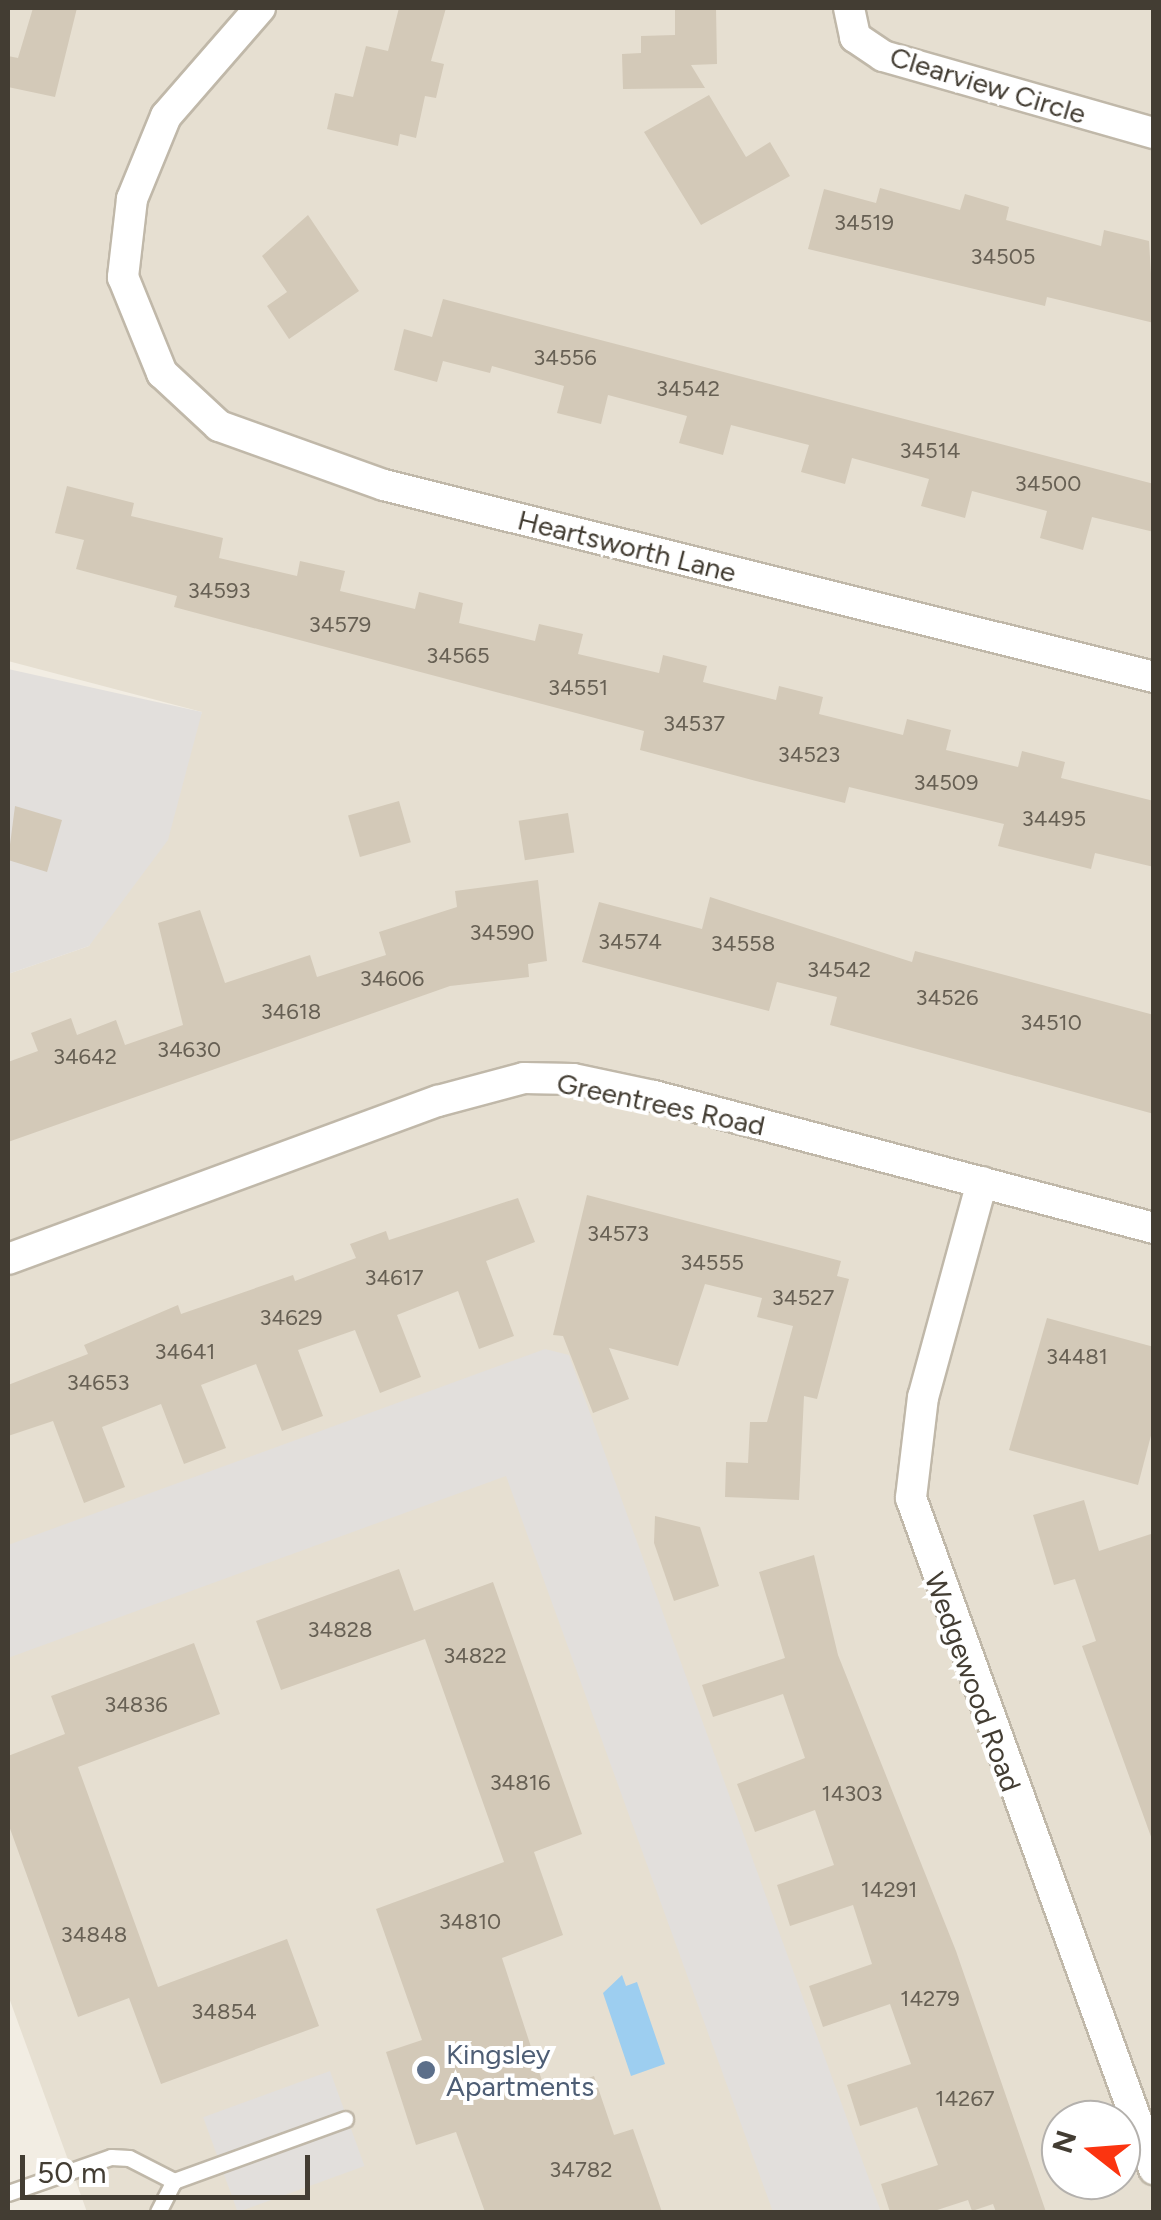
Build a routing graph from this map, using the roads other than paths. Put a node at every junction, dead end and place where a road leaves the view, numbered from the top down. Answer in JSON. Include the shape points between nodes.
{"nodes":[{"id":1,"x":260,"y":8,"type":"edge"},
{"id":2,"x":849,"y":8,"type":"edge"},
{"id":3,"x":1154,"y":133,"type":"edge"},
{"id":4,"x":1154,"y":677,"type":"edge"},
{"id":5,"x":982,"y":1182,"type":"junction"},
{"id":6,"x":1154,"y":1228,"type":"edge"},
{"id":7,"x":8,"y":1258,"type":"edge"},
{"id":8,"x":345,"y":2119,"type":"dead end"},
{"id":9,"x":1154,"y":2170,"type":"edge"},
{"id":10,"x":174,"y":2181,"type":"junction"},
{"id":11,"x":8,"y":2193,"type":"edge"},
{"id":12,"x":158,"y":2212,"type":"edge"}],
"edges":[{"from":1,"to":4,"type":"street","name":"Heartsworth Lane","via":[[166,116],[132,200],[122,277],[144,339],[187,400],[219,426],[280,452]]},
{"from":2,"to":3,"type":"street","name":"Clearview Circle","via":[[855,37],[884,56]]},
{"from":5,"to":6,"type":"street","name":"Greentrees Road"},
{"from":5,"to":7,"type":"street","name":"Greentrees Road","via":[[654,1096],[573,1079],[524,1078],[438,1101]]},
{"from":5,"to":9,"type":"street","name":"Wedgewood Road","via":[[923,1397],[911,1498]]},
{"from":8,"to":10,"type":"lane"},
{"from":10,"to":11,"type":"lane","via":[[129,2158],[110,2158]]},
{"from":10,"to":12,"type":"lane"}]}
